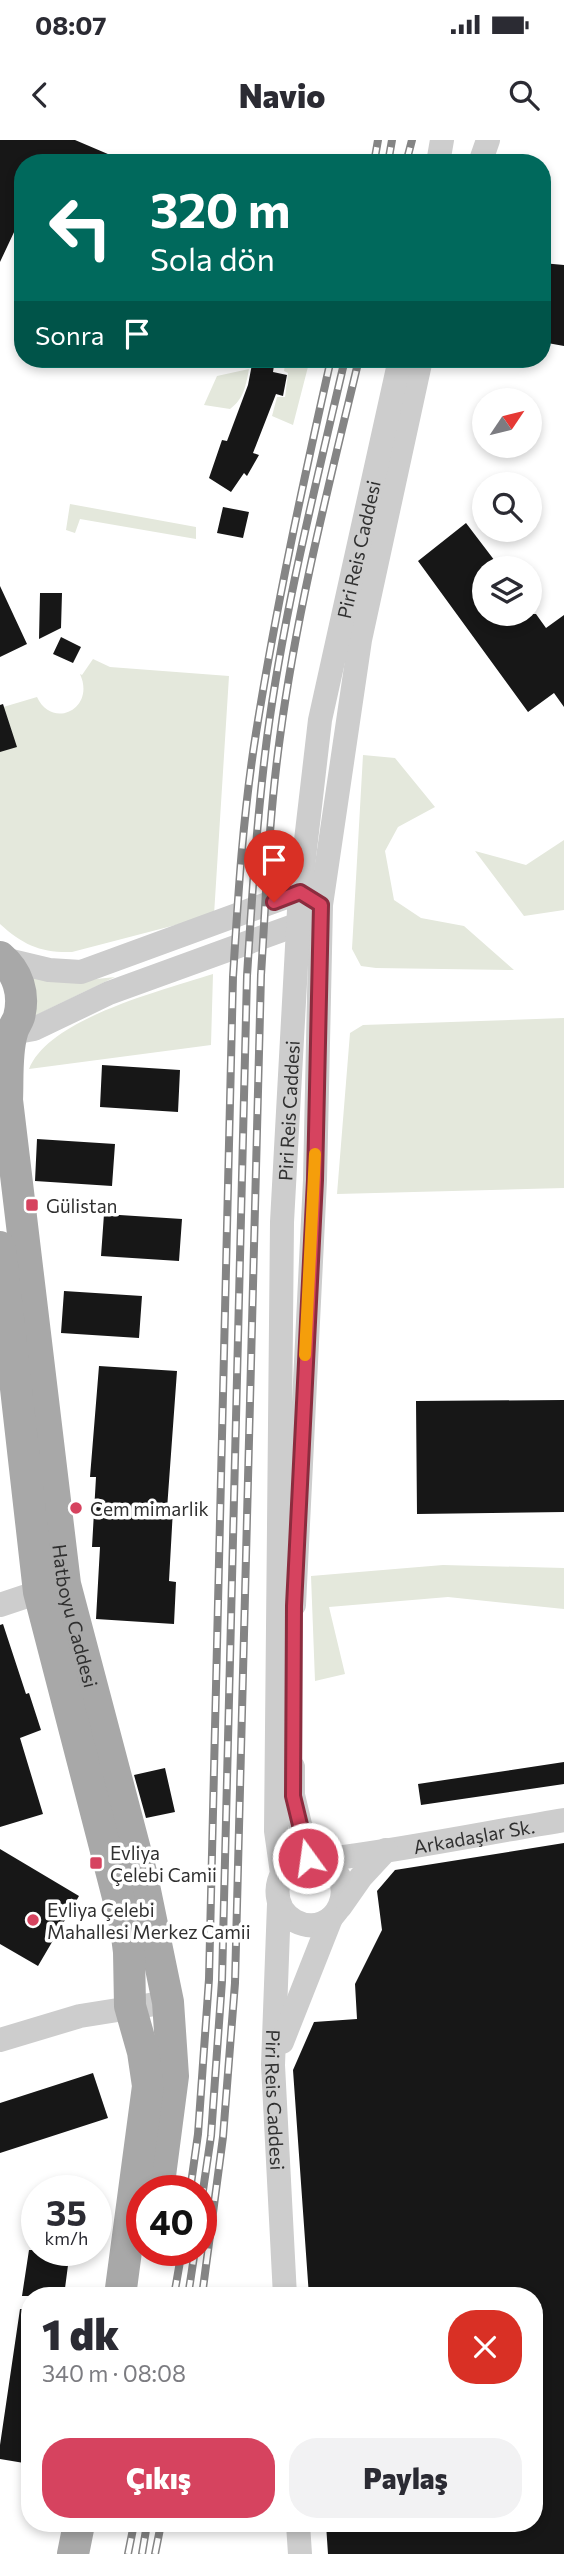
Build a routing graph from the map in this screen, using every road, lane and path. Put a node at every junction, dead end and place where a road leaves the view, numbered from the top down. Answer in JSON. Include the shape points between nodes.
{"nodes":[{"id":1,"x":398,"y":368,"type":"edge"},
{"id":2,"x":419,"y":368,"type":"edge"},
{"id":3,"x":300,"y":892,"type":"junction"},
{"id":4,"x":321,"y":905,"type":"junction"},
{"id":5,"x":299,"y":924,"type":"junction"},
{"id":6,"x":1,"y":958,"type":"edge"},
{"id":7,"x":6,"y":1037,"type":"edge"},
{"id":8,"x":0,"y":1247,"type":"edge"},
{"id":9,"x":40,"y":1592,"type":"junction"},
{"id":10,"x":0,"y":1605,"type":"edge"},
{"id":11,"x":564,"y":1820,"type":"edge"},
{"id":12,"x":386,"y":1850,"type":"junction"},
{"id":13,"x":314,"y":1859,"type":"junction"},
{"id":14,"x":282,"y":1873,"type":"junction"},
{"id":15,"x":279,"y":1904,"type":"junction"},
{"id":16,"x":335,"y":1913,"type":"junction"},
{"id":17,"x":168,"y":2002,"type":"junction"},
{"id":18,"x":130,"y":2007,"type":"junction"},
{"id":19,"x":0,"y":2040,"type":"edge"},
{"id":20,"x":273,"y":2065,"type":"junction"},
{"id":21,"x":160,"y":2175,"type":"edge"},
{"id":22,"x":145,"y":2266,"type":"edge"},
{"id":23,"x":121,"y":2287,"type":"edge"},
{"id":24,"x":142,"y":2287,"type":"edge"},
{"id":25,"x":285,"y":2287,"type":"edge"},
{"id":26,"x":77,"y":2532,"type":"edge"},
{"id":27,"x":98,"y":2532,"type":"edge"},
{"id":28,"x":299,"y":2532,"type":"edge"},
{"id":29,"x":73,"y":2554,"type":"edge"},
{"id":30,"x":94,"y":2554,"type":"edge"},
{"id":31,"x":300,"y":2554,"type":"edge"}],
"edges":[{"from":1,"to":3,"type":"street","name":"Piri Reis Caddesi","via":[[320,720]]},
{"from":2,"to":4,"type":"street","name":"Piri Reis Caddesi","via":[[360,640]]},
{"from":3,"to":4,"type":"street"},
{"from":3,"to":5,"type":"street","name":"Piri Reis Caddesi"},
{"from":3,"to":6,"type":"street","via":[[81,972],[49,970]]},
{"from":4,"to":5,"type":"street"},
{"from":4,"to":13,"type":"street","name":"Piri Reis Caddesi","via":[[315,1180],[294,1606],[293,1796]]},
{"from":5,"to":7,"type":"street","via":[[108,993],[34,1029]]},
{"from":5,"to":14,"type":"street","name":"Piri Reis Caddesi","via":[[282,1222],[276,1817]]},
{"from":6,"to":7,"type":"main road","name":"Hatboyu Caddesi","via":[[18,980],[21,996],[18,1020]]},
{"from":7,"to":17,"type":"main road","name":"Hatboyu Caddesi","via":[[7,1100],[65,1584],[142,1876]]},
{"from":8,"to":9,"type":"main road","name":"Hatboyu Caddesi"},
{"from":9,"to":10,"type":"street"},
{"from":9,"to":18,"type":"main road","name":"Hatboyu Caddesi","via":[[127,1928]]},
{"from":11,"to":12,"type":"street","name":"Arkadaşlar Sk."},
{"from":12,"to":13,"type":"street","name":"Arkadaşlar Sk."},
{"from":12,"to":16,"type":"street"},
{"from":13,"to":14,"type":"street","via":[[298,1860]]},
{"from":13,"to":16,"type":"street","via":[[328,1863],[341,1878],[343,1897]]},
{"from":14,"to":15,"type":"street"},
{"from":15,"to":16,"type":"street","via":[[285,1914],[304,1924],[315,1925]]},
{"from":15,"to":20,"type":"street","name":"Piri Reis Caddesi"},
{"from":16,"to":20,"type":"street"},
{"from":17,"to":18,"type":"street"},
{"from":17,"to":21,"type":"main road","name":"Hatboyu Caddesi","via":[[173,2076]]},
{"from":18,"to":19,"type":"street","via":[[80,2016]]},
{"from":18,"to":23,"type":"main road","name":"Hatboyu Caddesi","via":[[148,2086]]},
{"from":20,"to":25,"type":"street","name":"Piri Reis Caddesi"},
{"from":22,"to":24,"type":"main road"},
{"from":26,"to":29,"type":"main road"},
{"from":27,"to":30,"type":"main road"},
{"from":28,"to":31,"type":"street"}]}
